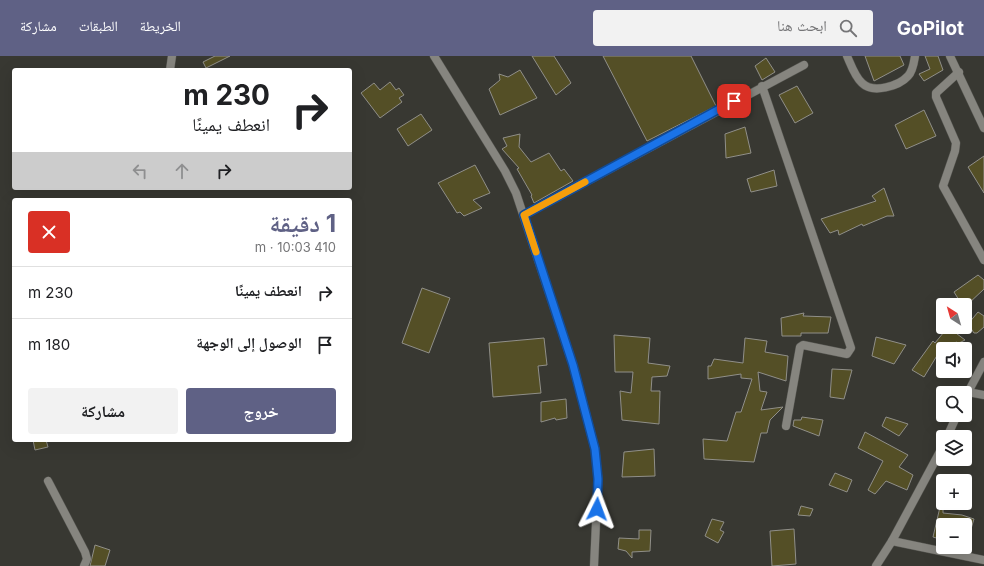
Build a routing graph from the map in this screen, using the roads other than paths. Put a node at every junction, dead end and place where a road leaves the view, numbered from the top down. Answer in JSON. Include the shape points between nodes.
{"nodes":[{"id":1,"x":172,"y":56,"type":"edge"},
{"id":2,"x":444,"y":56,"type":"edge"},
{"id":3,"x":847,"y":56,"type":"edge"},
{"id":4,"x":915,"y":56,"type":"edge"},
{"id":5,"x":950,"y":56,"type":"edge"},
{"id":6,"x":435,"y":58,"type":"edge"},
{"id":7,"x":804,"y":65,"type":"dead end"},
{"id":8,"x":170,"y":68,"type":"edge"},
{"id":9,"x":959,"y":72,"type":"junction"},
{"id":10,"x":762,"y":86,"type":"junction"},
{"id":11,"x":984,"y":128,"type":"edge"},
{"id":12,"x":524,"y":215,"type":"junction"},
{"id":13,"x":984,"y":260,"type":"edge"},
{"id":14,"x":984,"y":362,"type":"edge"},
{"id":15,"x":971,"y":386,"type":"edge"},
{"id":16,"x":972,"y":395,"type":"edge"},
{"id":17,"x":984,"y":396,"type":"edge"},
{"id":18,"x":786,"y":426,"type":"dead end"},
{"id":19,"x":936,"y":459,"type":"edge"},
{"id":20,"x":48,"y":481,"type":"dead end"},
{"id":21,"x":892,"y":541,"type":"junction"},
{"id":22,"x":984,"y":560,"type":"edge"},
{"id":23,"x":84,"y":566,"type":"edge"},
{"id":24,"x":594,"y":566,"type":"edge"},
{"id":25,"x":876,"y":566,"type":"edge"}],
"edges":[{"from":1,"to":8,"type":"street"},
{"from":2,"to":6,"type":"street"},
{"from":3,"to":4,"type":"street","via":[[861,82],[876,88],[896,84],[906,78],[911,73]]},
{"from":5,"to":9,"type":"street"},
{"from":6,"to":12,"type":"street","via":[[505,171]]},
{"from":7,"to":10,"type":"street"},
{"from":9,"to":11,"type":"street"},
{"from":9,"to":13,"type":"street","via":[[936,93],[956,143],[943,186]]},
{"from":10,"to":12,"type":"street"},
{"from":10,"to":18,"type":"street","via":[[851,348],[847,354],[803,345],[800,347]]},
{"from":12,"to":24,"type":"street","via":[[573,365],[595,449],[598,479]]},
{"from":14,"to":15,"type":"street"},
{"from":16,"to":17,"type":"street"},
{"from":19,"to":21,"type":"street"},
{"from":20,"to":23,"type":"street","via":[[85,552],[87,559]]},
{"from":21,"to":22,"type":"street"},
{"from":21,"to":25,"type":"street"}]}
